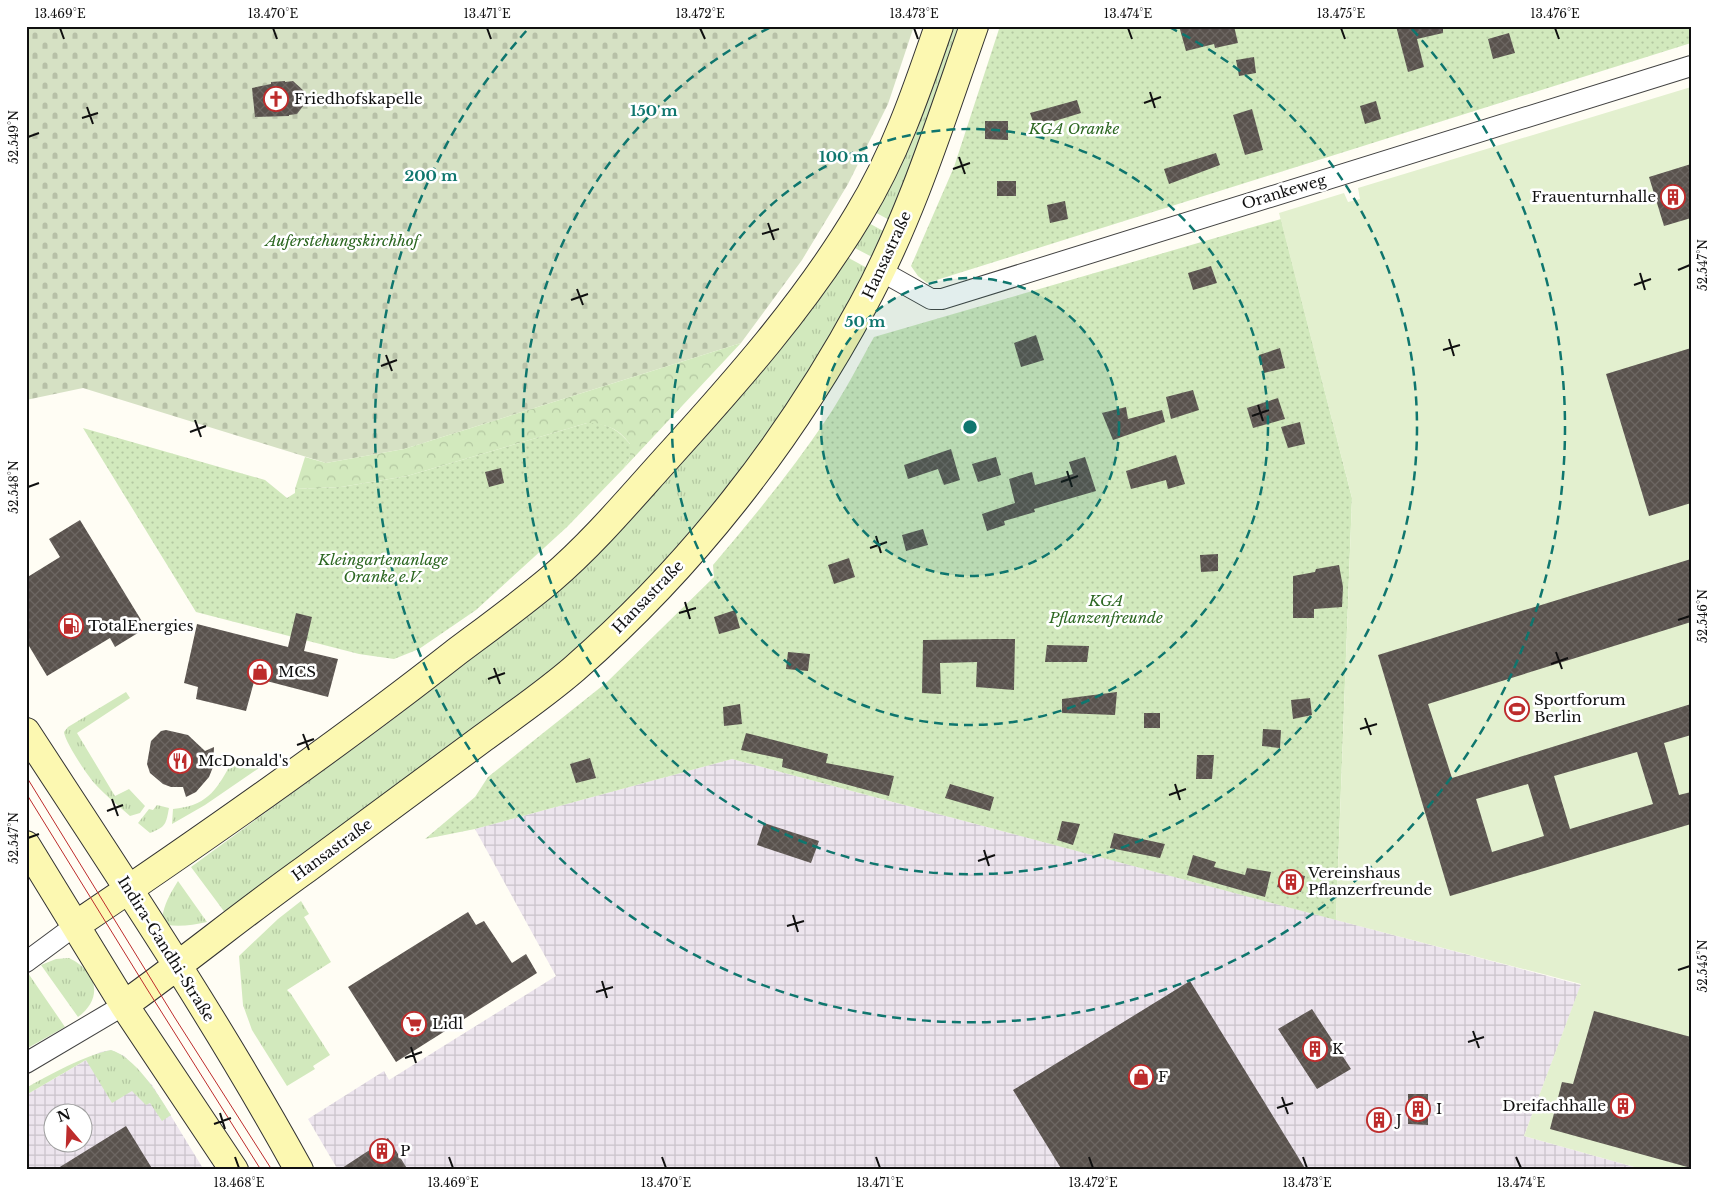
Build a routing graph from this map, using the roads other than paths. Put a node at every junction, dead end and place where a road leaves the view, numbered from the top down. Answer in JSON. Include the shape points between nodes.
{"nodes":[{"id":1,"x":939,"y":26,"type":"edge"},
{"id":2,"x":974,"y":26,"type":"edge"},
{"id":3,"x":1691,"y":66,"type":"edge"},
{"id":4,"x":881,"y":271,"type":"junction"},
{"id":5,"x":26,"y":732,"type":"edge"},
{"id":6,"x":26,"y":845,"type":"edge"},
{"id":7,"x":129,"y":890,"type":"junction"},
{"id":8,"x":76,"y":925,"type":"junction"},
{"id":9,"x":26,"y":962,"type":"edge"},
{"id":10,"x":178,"y":966,"type":"junction"},
{"id":11,"x":124,"y":1005,"type":"junction"},
{"id":12,"x":26,"y":1063,"type":"edge"},
{"id":13,"x":234,"y":1170,"type":"edge"},
{"id":14,"x":299,"y":1170,"type":"edge"}],
"edges":[{"from":1,"to":7,"type":"main road","via":[[912,104],[885,166],[839,246],[725,392],[610,522],[552,578],[400,696]]},
{"from":2,"to":4,"type":"main road","name":"Hansastraße","via":[[925,166]]},
{"from":3,"to":4,"type":"street","name":"Orankeweg","via":[[942,298],[931,299]]},
{"from":4,"to":10,"type":"main road","name":"Hansastraße","via":[[831,361],[782,438],[723,516],[644,604],[572,671]]},
{"from":5,"to":7,"type":"main road","name":"Indira-Gandhi-Straße"},
{"from":6,"to":8,"type":"main road"},
{"from":7,"to":8,"type":"main road"},
{"from":7,"to":10,"type":"main road","name":"Indira-Gandhi-Straße"},
{"from":8,"to":9,"type":"street"},
{"from":8,"to":11,"type":"main road"},
{"from":10,"to":11,"type":"main road","name":"Hansastraße"},
{"from":10,"to":14,"type":"main road","name":"Indira-Gandhi-Straße"},
{"from":11,"to":12,"type":"street"},
{"from":11,"to":13,"type":"main road"}]}
